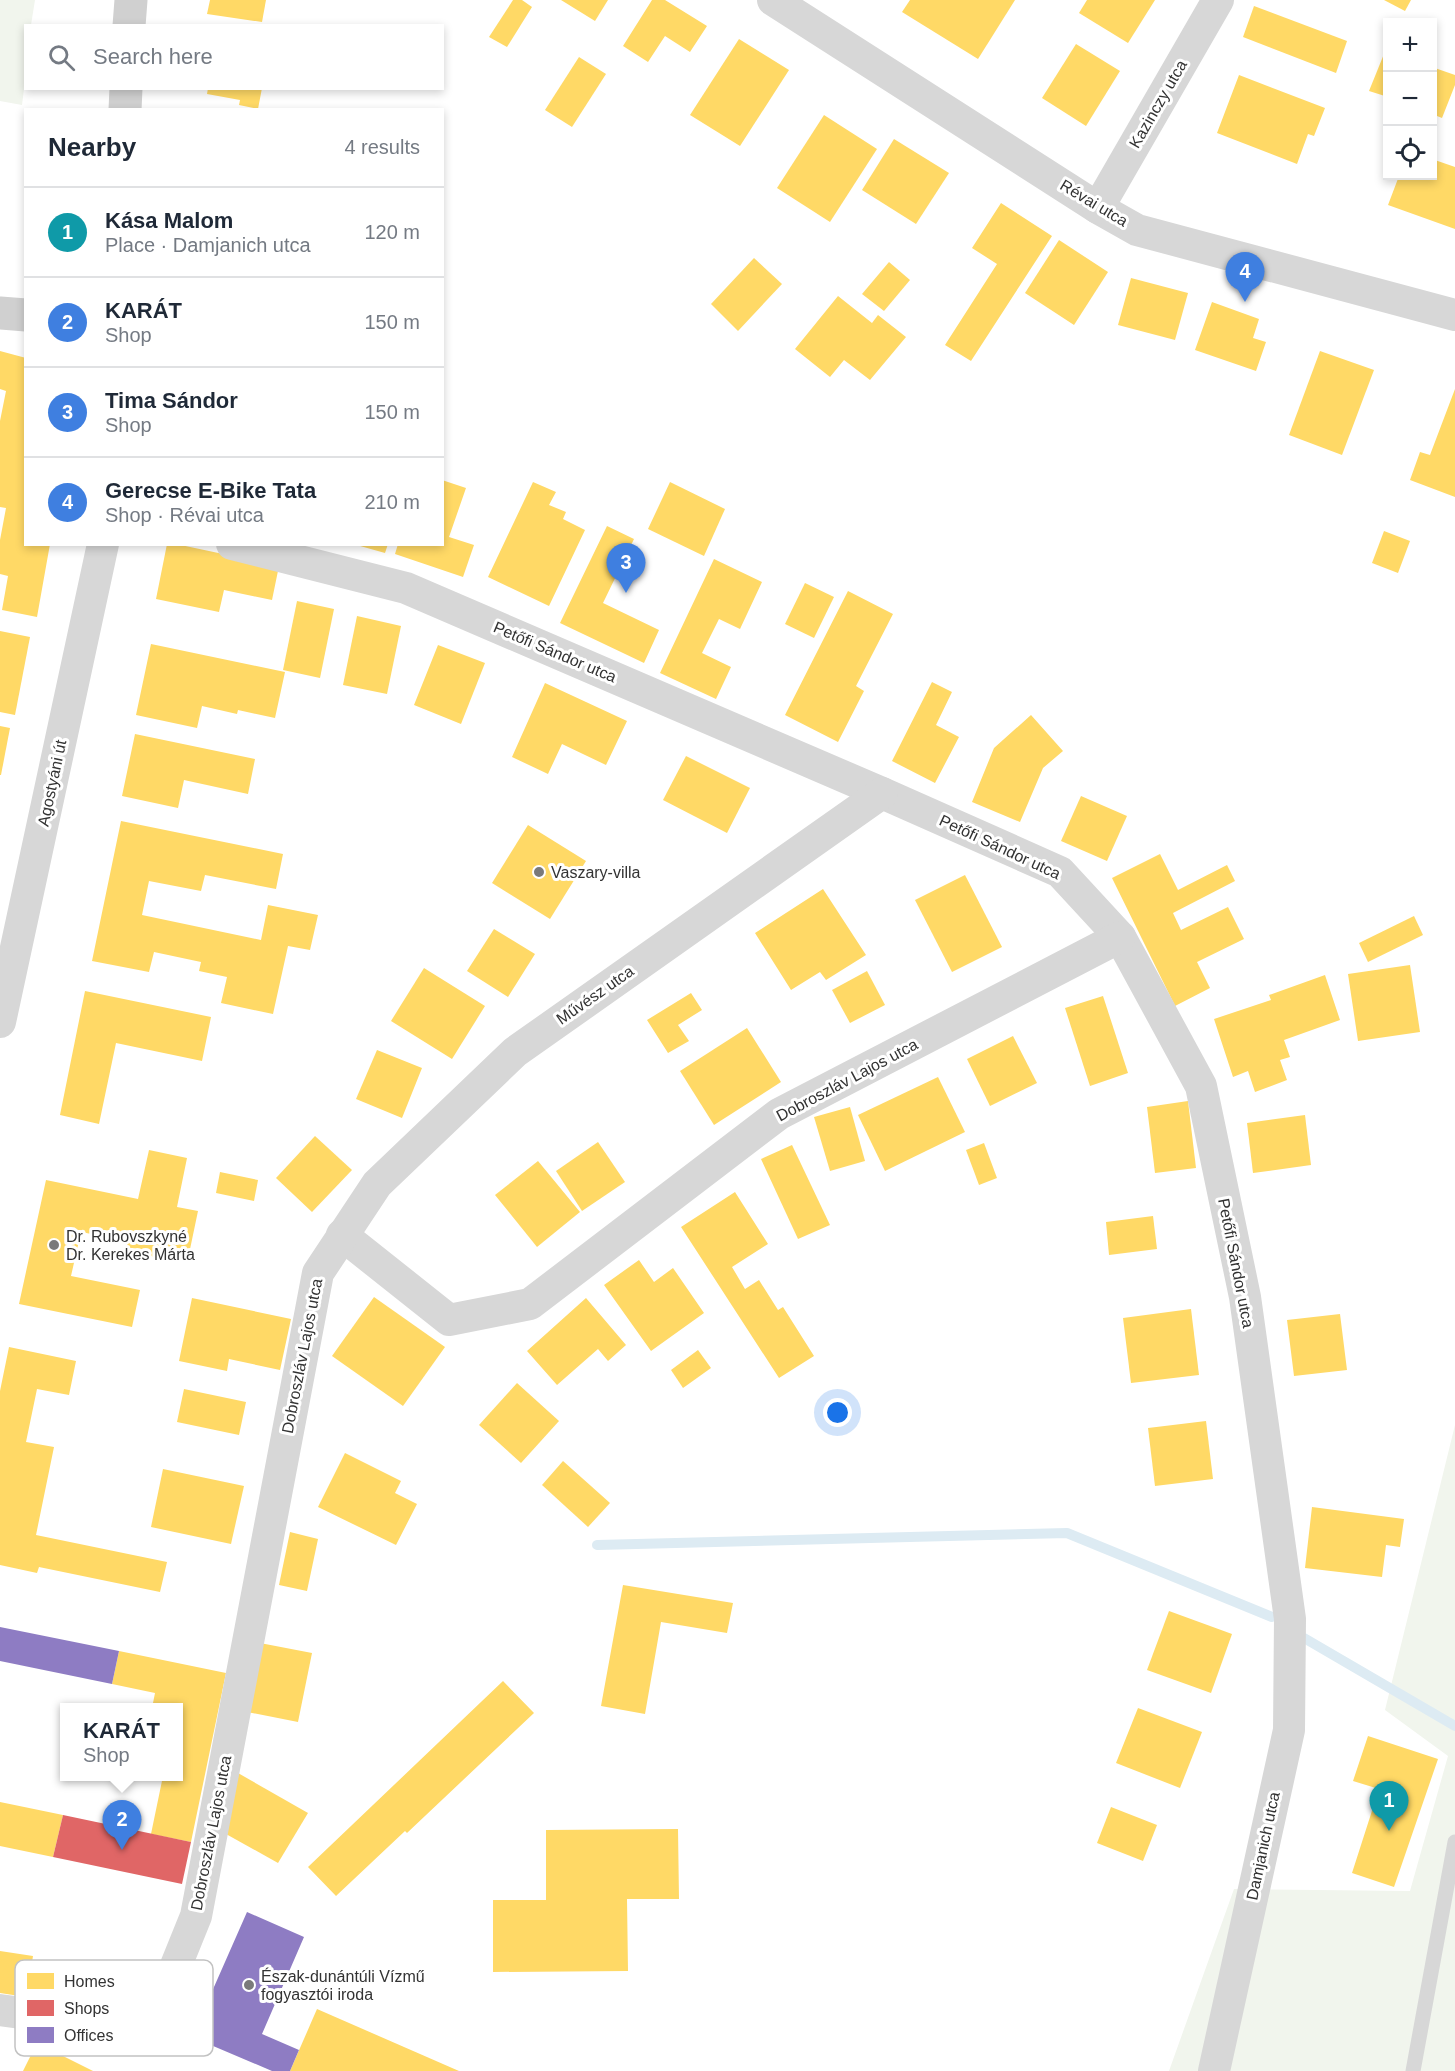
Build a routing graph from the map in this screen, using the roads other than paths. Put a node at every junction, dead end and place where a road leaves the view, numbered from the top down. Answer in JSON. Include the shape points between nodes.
{"nodes":[{"id":1,"x":130,"y":0,"type":"edge"},
{"id":2,"x":774,"y":0,"type":"edge"},
{"id":3,"x":1218,"y":0,"type":"edge"},
{"id":4,"x":129,"y":24,"type":"edge"},
{"id":5,"x":126,"y":90,"type":"edge"},
{"id":6,"x":125,"y":108,"type":"edge"},
{"id":7,"x":1098,"y":208,"type":"junction"},
{"id":8,"x":0,"y":312,"type":"edge"},
{"id":9,"x":24,"y":315,"type":"edge"},
{"id":10,"x":1455,"y":315,"type":"edge"},
{"id":11,"x":103,"y":546,"type":"edge"},
{"id":12,"x":240,"y":546,"type":"edge"},
{"id":13,"x":882,"y":793,"type":"junction"},
{"id":14,"x":1120,"y":937,"type":"junction"},
{"id":15,"x":0,"y":1022,"type":"edge"},
{"id":16,"x":342,"y":1235,"type":"junction"},
{"id":17,"x":1290,"y":1619,"type":"joint"},
{"id":18,"x":1455,"y":1842,"type":"edge"},
{"id":19,"x":178,"y":1960,"type":"edge"},
{"id":20,"x":0,"y":2010,"type":"edge"},
{"id":21,"x":15,"y":2012,"type":"edge"},
{"id":22,"x":1214,"y":2071,"type":"edge"},
{"id":23,"x":1413,"y":2071,"type":"edge"}],
"edges":[{"from":1,"to":4,"type":"main road"},
{"from":2,"to":7,"type":"street","name":"Révai utca"},
{"from":3,"to":7,"type":"street","name":"Kazinczy utca"},
{"from":5,"to":6,"type":"main road"},
{"from":7,"to":10,"type":"street","name":"Révai utca","via":[[1137,230]]},
{"from":8,"to":9,"type":"main road"},
{"from":11,"to":15,"type":"street","name":"Agostyáni út"},
{"from":12,"to":13,"type":"street","name":"Petőfi Sándor utca","via":[[406,588]]},
{"from":13,"to":14,"type":"street","name":"Petőfi Sándor utca","via":[[1060,872]]},
{"from":13,"to":16,"type":"street","name":"Művész utca","via":[[515,1052],[378,1184]]},
{"from":14,"to":16,"type":"street","name":"Dobroszláv Lajos utca","via":[[779,1114],[530,1304],[449,1320]]},
{"from":14,"to":17,"type":"street","name":"Petőfi Sándor utca","via":[[1201,1086],[1245,1297]]},
{"from":16,"to":19,"type":"street","name":"Dobroszláv Lajos utca","via":[[318,1273],[196,1916]]},
{"from":17,"to":22,"type":"street","name":"Damjanich utca","via":[[1289,1730]]},
{"from":18,"to":23,"type":"lane"},
{"from":20,"to":21,"type":"street","name":"Dobroszláv Lajos utca"}]}
